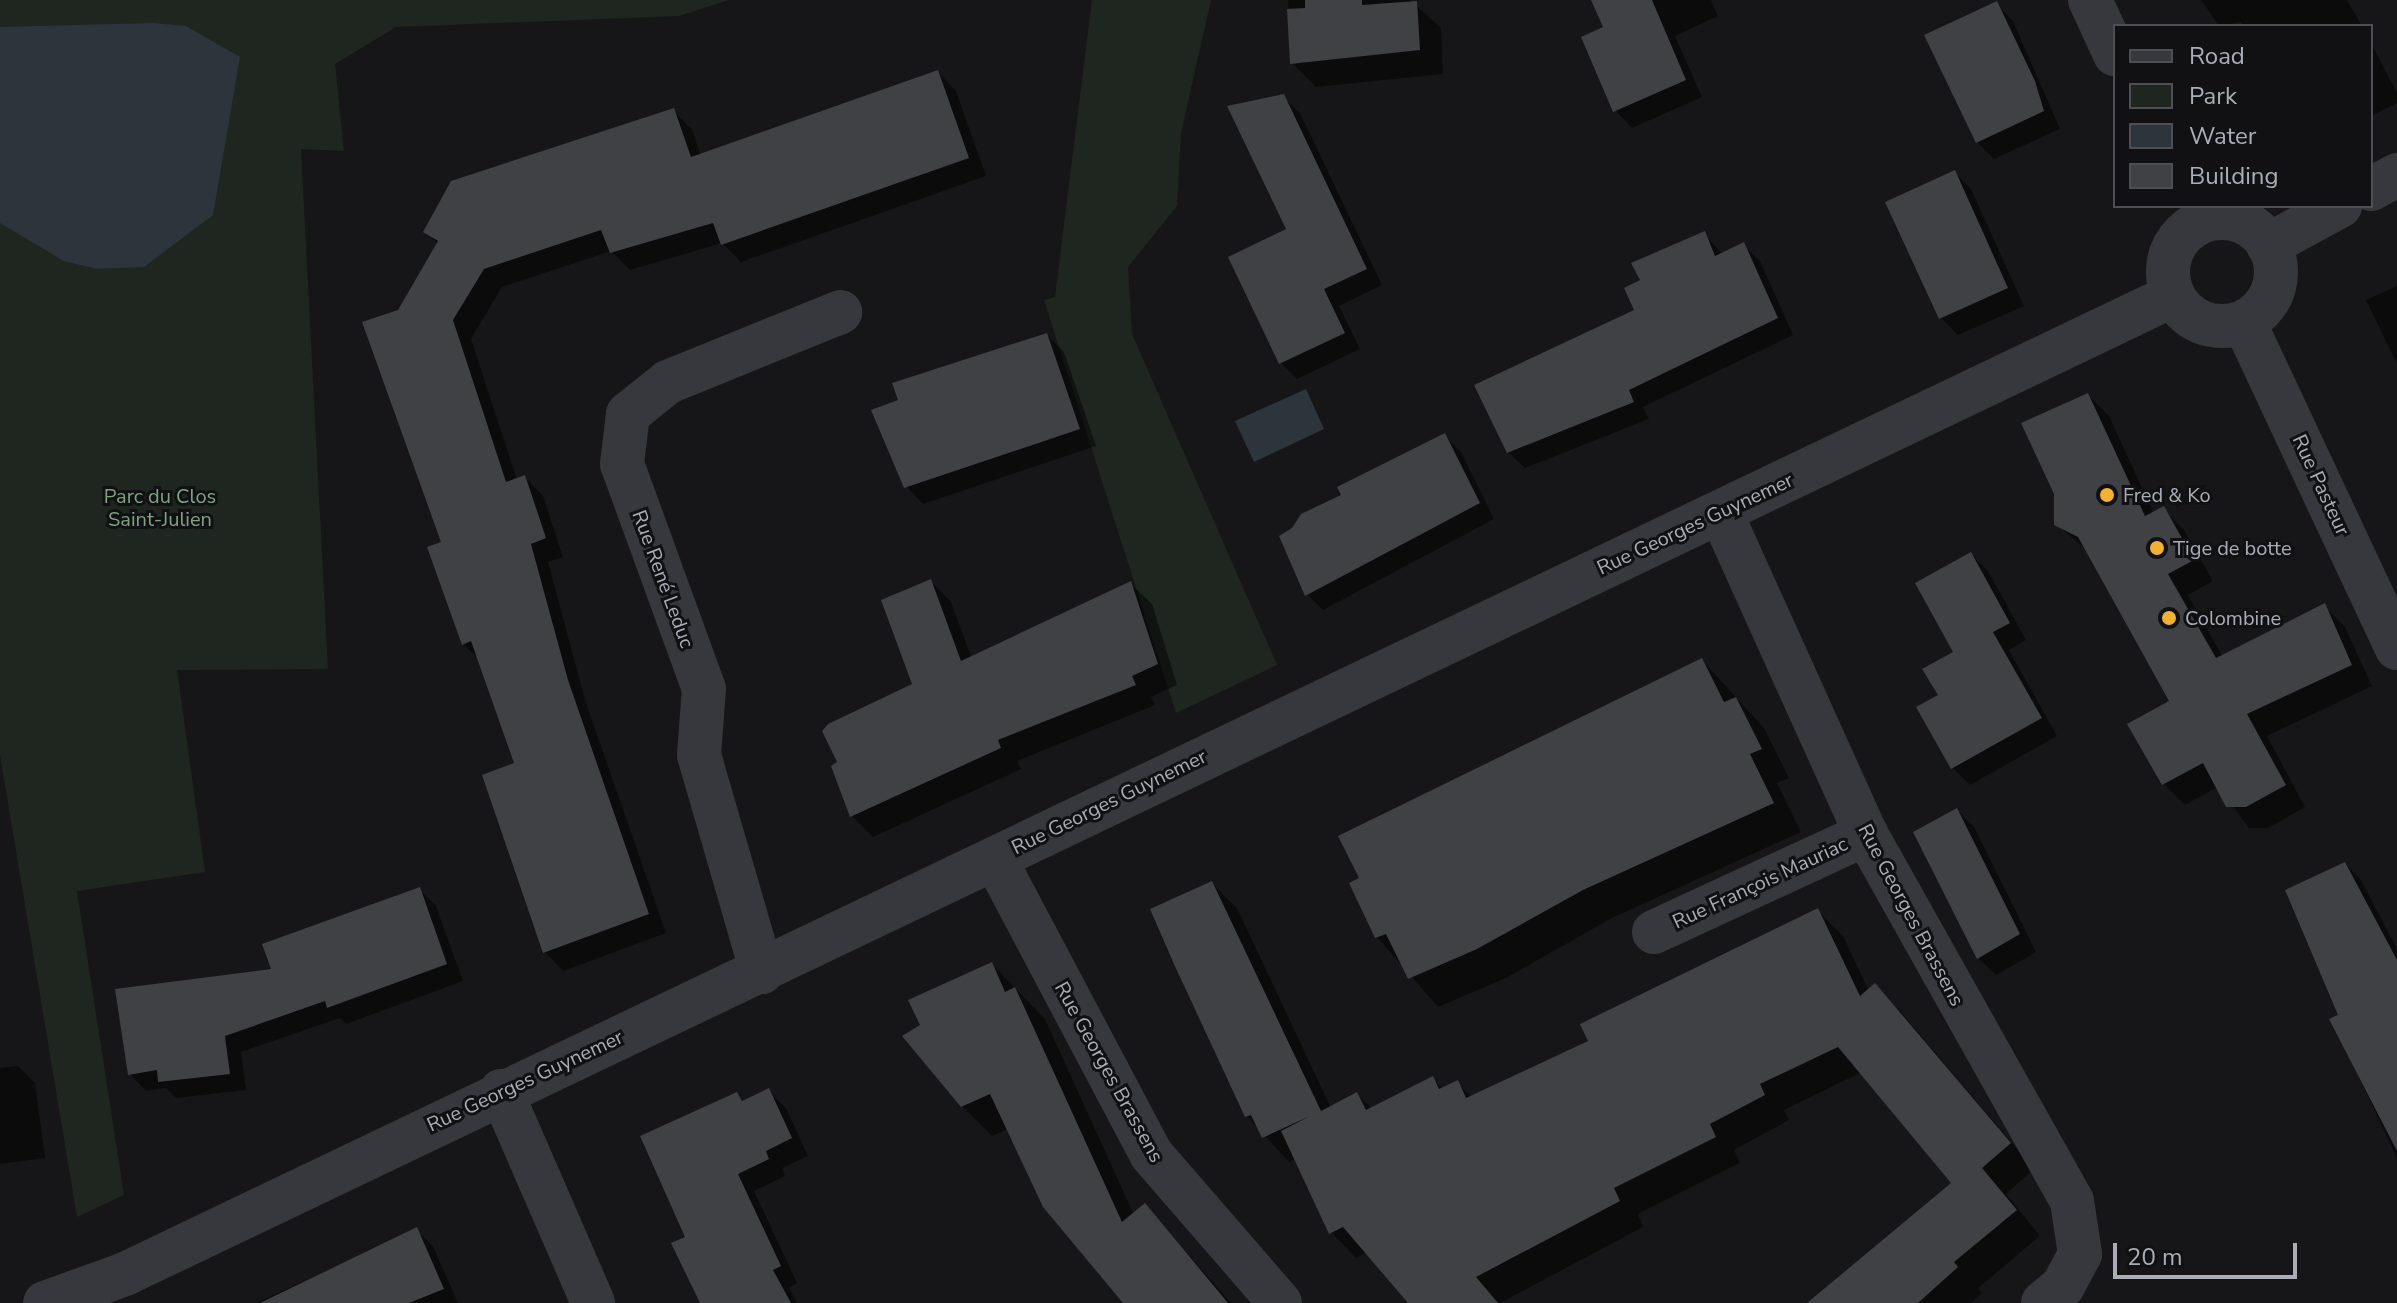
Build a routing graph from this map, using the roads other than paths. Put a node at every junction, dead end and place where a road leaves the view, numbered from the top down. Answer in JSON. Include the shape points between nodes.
{"nodes":[{"id":1,"x":2090,"y":0,"type":"edge"},
{"id":2,"x":2113,"y":50,"type":"edge"},
{"id":3,"x":2397,"y":175,"type":"edge"},
{"id":4,"x":2373,"y":188,"type":"edge"},
{"id":5,"x":2336,"y":208,"type":"edge"},
{"id":6,"x":2190,"y":216,"type":"edge"},
{"id":7,"x":2268,"y":245,"type":"junction"},
{"id":8,"x":2172,"y":296,"type":"junction"},
{"id":9,"x":840,"y":312,"type":"dead end"},
{"id":10,"x":2244,"y":322,"type":"junction"},
{"id":11,"x":1721,"y":513,"type":"junction"},
{"id":12,"x":2397,"y":648,"type":"edge"},
{"id":13,"x":1866,"y":834,"type":"junction"},
{"id":14,"x":995,"y":859,"type":"junction"},
{"id":15,"x":1654,"y":932,"type":"dead end"},
{"id":16,"x":762,"y":972,"type":"junction"},
{"id":17,"x":501,"y":1091,"type":"junction"},
{"id":18,"x":45,"y":1303,"type":"edge"},
{"id":19,"x":593,"y":1303,"type":"edge"},
{"id":20,"x":1280,"y":1303,"type":"edge"},
{"id":21,"x":2043,"y":1303,"type":"edge"}],
"edges":[{"from":1,"to":2,"type":"street"},
{"from":3,"to":4,"type":"street"},
{"from":5,"to":7,"type":"street"},
{"from":6,"to":7,"type":"street","via":[[2244,222]]},
{"from":6,"to":8,"type":"street","via":[[2169,257]]},
{"from":7,"to":10,"type":"street","via":[[2276,284],[2267,303]]},
{"from":8,"to":10,"type":"street","via":[[2200,323],[2220,327]]},
{"from":8,"to":11,"type":"street","name":"Rue Georges Guynemer"},
{"from":9,"to":16,"type":"street","name":"Rue René Leduc","via":[[668,382],[628,414],[623,452],[622,464],[704,689],[699,755]]},
{"from":10,"to":12,"type":"street","name":"Rue Pasteur"},
{"from":11,"to":13,"type":"street","name":"Rue Georges Brassens"},
{"from":11,"to":14,"type":"street","name":"Rue Georges Guynemer","via":[[1265,725]]},
{"from":13,"to":15,"type":"street","name":"Rue François Mauriac"},
{"from":13,"to":21,"type":"street","name":"Rue Georges Brassens","via":[[2072,1201],[2080,1254],[2063,1286]]},
{"from":14,"to":16,"type":"street","name":"Rue Georges Guynemer"},
{"from":14,"to":20,"type":"street","name":"Rue Georges Brassens","via":[[1151,1154]]},
{"from":16,"to":17,"type":"street","name":"Rue Georges Guynemer"},
{"from":17,"to":18,"type":"street","name":"Rue Georges Guynemer","via":[[125,1274]]},
{"from":17,"to":19,"type":"street"}]}
